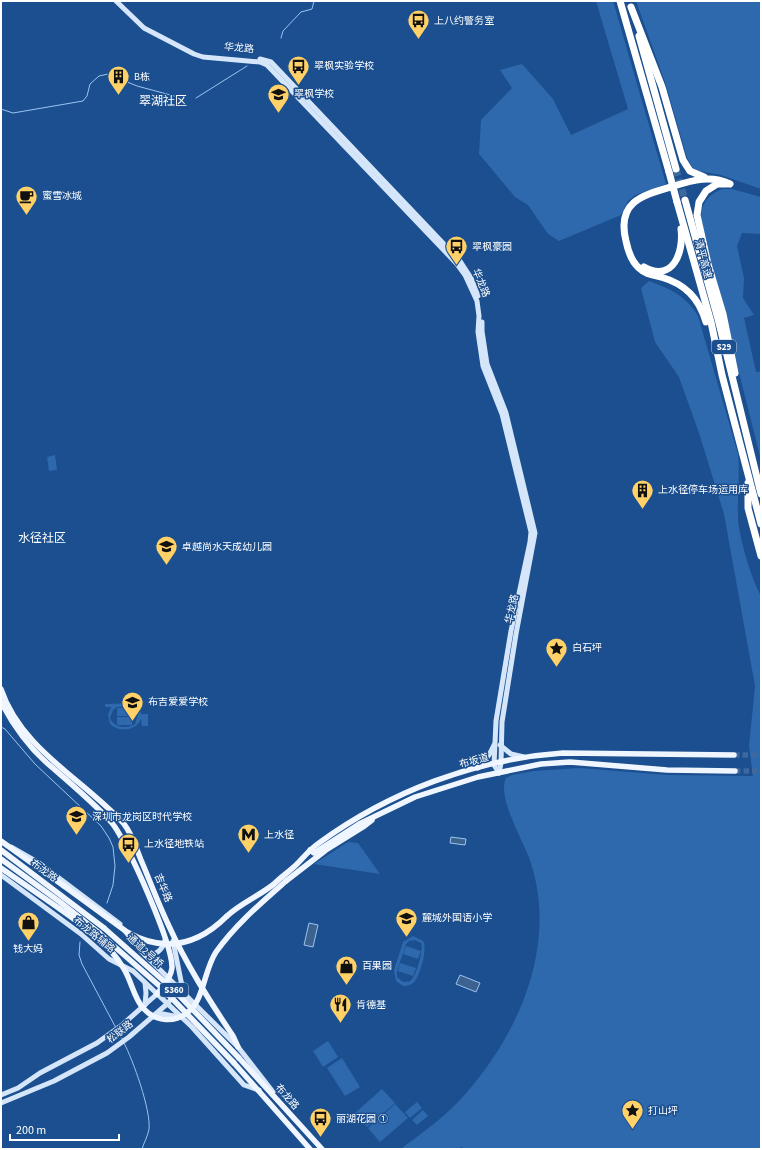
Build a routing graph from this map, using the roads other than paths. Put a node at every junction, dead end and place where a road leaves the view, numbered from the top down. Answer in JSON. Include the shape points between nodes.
{"nodes":[{"id":1,"x":116,"y":1,"type":"edge"},
{"id":2,"x":120,"y":1,"type":"edge"},
{"id":3,"x":620,"y":1,"type":"edge"},
{"id":4,"x":630,"y":4,"type":"edge"},
{"id":5,"x":673,"y":170,"type":"junction"},
{"id":6,"x":720,"y":179,"type":"junction"},
{"id":7,"x":730,"y":184,"type":"junction"},
{"id":8,"x":681,"y":201,"type":"junction"},
{"id":9,"x":722,"y":375,"type":"junction"},
{"id":10,"x":746,"y":436,"type":"junction"},
{"id":11,"x":749,"y":478,"type":"junction"},
{"id":12,"x":761,"y":494,"type":"edge"},
{"id":13,"x":761,"y":524,"type":"edge"},
{"id":14,"x":761,"y":556,"type":"edge"},
{"id":15,"x":1,"y":688,"type":"edge"},
{"id":16,"x":1,"y":702,"type":"edge"},
{"id":17,"x":495,"y":742,"type":"junction"},
{"id":18,"x":500,"y":745,"type":"junction"},
{"id":19,"x":734,"y":755,"type":"tunnel mouth"},
{"id":20,"x":525,"y":758,"type":"junction"},
{"id":21,"x":501,"y":763,"type":"junction"},
{"id":22,"x":494,"y":765,"type":"junction"},
{"id":23,"x":477,"y":769,"type":"junction"},
{"id":24,"x":735,"y":771,"type":"tunnel mouth"},
{"id":25,"x":499,"y":773,"type":"junction"},
{"id":26,"x":374,"y":818,"type":"junction"},
{"id":27,"x":1,"y":841,"type":"edge"},
{"id":28,"x":7,"y":844,"type":"junction"},
{"id":29,"x":1,"y":850,"type":"edge"},
{"id":30,"x":312,"y":852,"type":"junction"},
{"id":31,"x":1,"y":859,"type":"edge"},
{"id":32,"x":1,"y":868,"type":"edge"},
{"id":33,"x":1,"y":875,"type":"edge"},
{"id":34,"x":75,"y":908,"type":"junction"},
{"id":35,"x":168,"y":925,"type":"junction"},
{"id":36,"x":165,"y":937,"type":"junction"},
{"id":37,"x":145,"y":955,"type":"junction"},
{"id":38,"x":169,"y":977,"type":"junction"},
{"id":39,"x":143,"y":981,"type":"junction"},
{"id":40,"x":181,"y":988,"type":"junction"},
{"id":41,"x":157,"y":994,"type":"junction"},
{"id":42,"x":166,"y":1004,"type":"junction"},
{"id":43,"x":145,"y":1005,"type":"junction"},
{"id":44,"x":151,"y":1018,"type":"junction"},
{"id":45,"x":184,"y":1020,"type":"junction"},
{"id":46,"x":238,"y":1047,"type":"junction"},
{"id":47,"x":239,"y":1058,"type":"joint"},
{"id":48,"x":234,"y":1063,"type":"joint"},
{"id":49,"x":260,"y":1091,"type":"junction"},
{"id":50,"x":1,"y":1095,"type":"edge"},
{"id":51,"x":1,"y":1103,"type":"edge"},
{"id":52,"x":288,"y":1112,"type":"junction"},
{"id":53,"x":310,"y":1149,"type":"edge"},
{"id":54,"x":322,"y":1149,"type":"edge"}],
"edges":[{"from":1,"to":17,"type":"street","name":"华龙路","via":[[144,28],[194,54],[267,65],[457,264],[471,286],[477,301],[483,366],[502,414],[530,532],[511,631]]},
{"from":2,"to":18,"type":"street","name":"华龙路","via":[[146,26],[199,53],[271,62],[460,261],[474,284],[482,316],[487,364],[506,413],[535,533]]},
{"from":3,"to":5,"type":"highway","name":"清平高速","number":"S29"},
{"from":4,"to":5,"type":"highway","name":"清平高速","number":"S29"},
{"from":4,"to":6,"type":"highway","via":[[662,86],[685,164],[693,173]]},
{"from":5,"to":8,"type":"highway","name":"清平高速","number":"S29","bridge":true},
{"from":6,"to":7,"type":"highway"},
{"from":6,"to":9,"type":"highway","via":[[694,180],[644,196],[634,201],[629,208],[624,226],[628,250],[638,267],[688,289],[697,301]]},
{"from":7,"to":8,"type":"highway","via":[[716,181],[694,184],[652,197],[635,207],[629,217],[629,233],[636,258],[647,268],[656,271],[669,268],[680,254]]},
{"from":7,"to":10,"type":"highway","via":[[717,184],[709,188],[701,198],[697,215],[725,320]]},
{"from":8,"to":9,"type":"highway","name":"清平高速","number":"S29"},
{"from":8,"to":10,"type":"highway","name":"清平高速","number":"S29","via":[[718,319]]},
{"from":9,"to":11,"type":"highway","name":"清平高速","number":"S29"},
{"from":10,"to":12,"type":"highway","name":"清平高速","number":"S29"},
{"from":11,"to":13,"type":"highway","name":"清平高速","number":"S29"},
{"from":11,"to":14,"type":"highway","via":[[748,508]]},
{"from":15,"to":35,"type":"main road","name":"吉华路","via":[[11,710],[42,750],[124,825],[135,844]]},
{"from":16,"to":36,"type":"main road","name":"吉华路","via":[[45,762],[116,828],[130,853]]},
{"from":17,"to":22,"type":"street","name":"华龙路"},
{"from":17,"to":23,"type":"street","via":[[489,755]]},
{"from":18,"to":20,"type":"street","via":[[511,754]]},
{"from":18,"to":21,"type":"street","name":"华龙路"},
{"from":19,"to":20,"type":"main road","name":"布坂道","via":[[563,753]]},
{"from":20,"to":21,"type":"main road","name":"布坂道"},
{"from":21,"to":22,"type":"main road","name":"布坂道"},
{"from":21,"to":25,"type":"street","name":"华龙路"},
{"from":22,"to":23,"type":"main road","name":"布坂道"},
{"from":22,"to":25,"type":"street"},
{"from":23,"to":30,"type":"main road","name":"布坂道","via":[[396,796],[346,823]]},
{"from":24,"to":25,"type":"main road","name":"布坂道","via":[[668,770],[570,762],[541,764]]},
{"from":25,"to":26,"type":"main road","name":"布坂道","via":[[415,797]]},
{"from":26,"to":30,"type":"main road","name":"布坂道"},
{"from":26,"to":32,"type":"main road","bridge":true,"via":[[322,853],[252,912],[215,954],[193,1008],[184,1015],[169,1020],[154,1017],[145,1011],[124,968],[94,935]]},
{"from":27,"to":28,"type":"main road","name":"布坂道"},
{"from":28,"to":30,"type":"main road","name":"布坂道","bridge":true,"via":[[137,938],[154,943],[178,944],[193,940],[213,929],[240,905],[279,880]]},
{"from":28,"to":37,"type":"street","name":"布龙路辅路","via":[[32,858],[104,910],[120,924]]},
{"from":29,"to":34,"type":"main road","name":"布龙路","number":"S360"},
{"from":31,"to":34,"type":"main road","name":"布龙路","number":"S360"},
{"from":33,"to":39,"type":"street","name":"布龙路辅路","via":[[81,934],[109,959],[131,969]]},
{"from":34,"to":47,"type":"main road","name":"通道2号桥","number":"S360","bridge":true,"via":[[104,928],[179,994]]},
{"from":34,"to":48,"type":"main road","name":"通道2号桥","number":"S360","bridge":true,"via":[[99,933],[167,993]]},
{"from":35,"to":40,"type":"street","via":[[180,969]]},
{"from":35,"to":46,"type":"main road","name":"吉华路","via":[[194,976],[234,1036]]},
{"from":36,"to":37,"type":"street","via":[[160,950]]},
{"from":36,"to":38,"type":"main road","name":"吉华路","via":[[171,962]]},
{"from":37,"to":38,"type":"street","name":"布龙路辅路"},
{"from":38,"to":40,"type":"street","name":"布龙路辅路"},
{"from":38,"to":41,"type":"main road"},
{"from":39,"to":41,"type":"street","name":"布龙路辅路"},
{"from":39,"to":43,"type":"street"},
{"from":40,"to":42,"type":"street","name":"松联路"},
{"from":40,"to":46,"type":"street","name":"布龙路辅路"},
{"from":41,"to":42,"type":"street","name":"布龙路辅路"},
{"from":41,"to":43,"type":"street","name":"松联路"},
{"from":42,"to":44,"type":"street","name":"松联路"},
{"from":42,"to":45,"type":"street","name":"布龙路辅路"},
{"from":43,"to":50,"type":"street","name":"松联路","via":[[108,1036],[18,1088]]},
{"from":44,"to":45,"type":"street","via":[[168,1014]]},
{"from":44,"to":51,"type":"street","name":"松联路","via":[[115,1048],[79,1069]]},
{"from":45,"to":49,"type":"street","name":"布龙路辅路","via":[[244,1085]]},
{"from":46,"to":52,"type":"street","name":"吉华路"},
{"from":47,"to":52,"type":"main road","name":"布龙路","number":"S360"},
{"from":48,"to":49,"type":"main road","name":"布龙路","number":"S360"},
{"from":49,"to":53,"type":"main road","name":"布龙路","number":"S360"},
{"from":52,"to":54,"type":"main road","name":"布龙路","number":"S360"}]}
